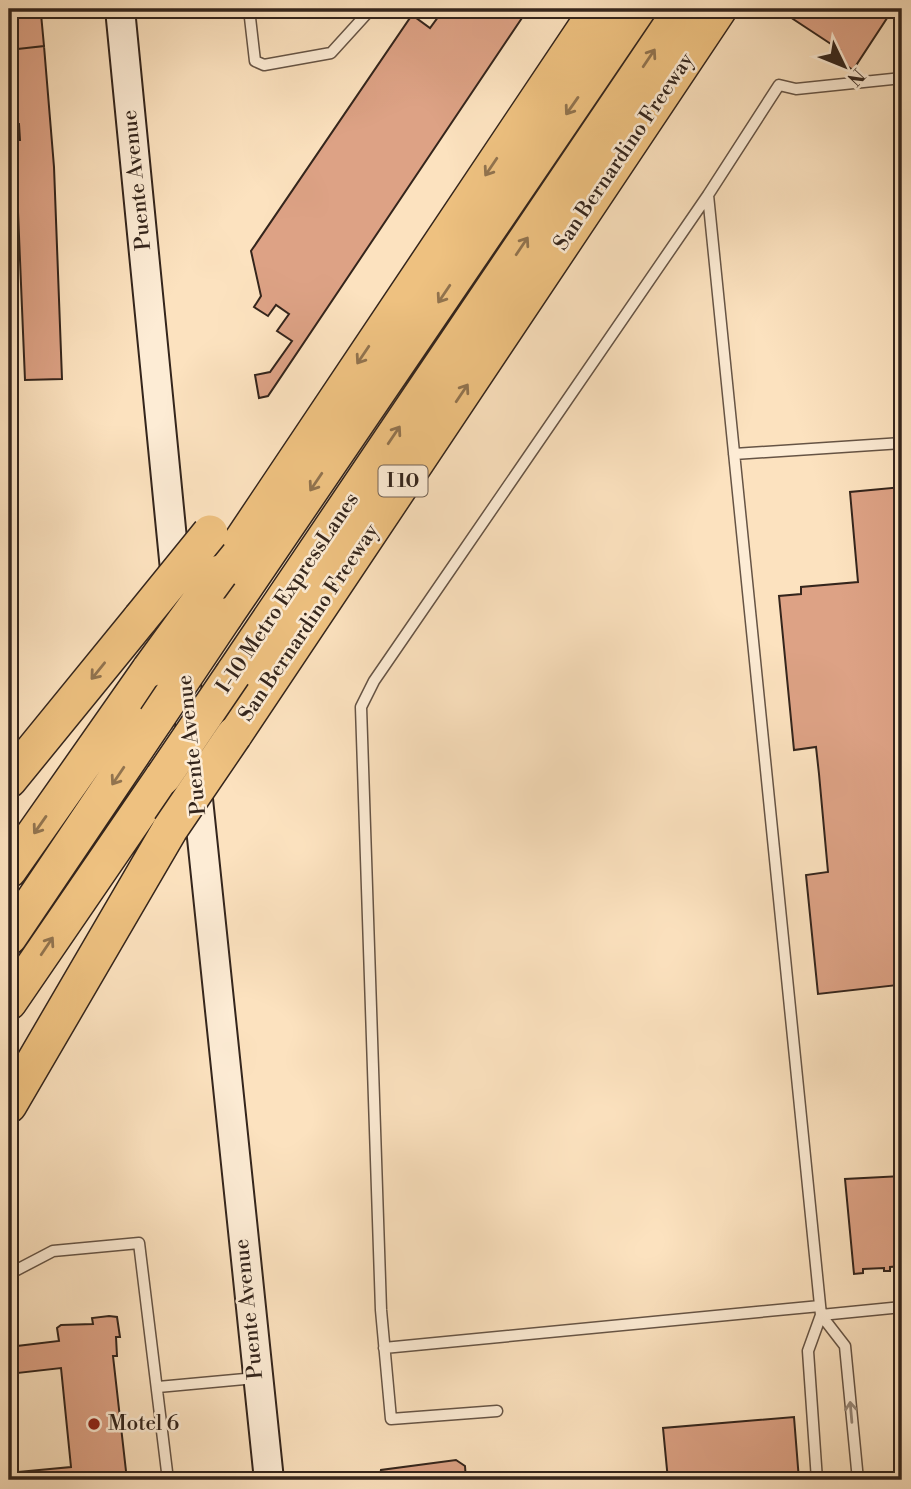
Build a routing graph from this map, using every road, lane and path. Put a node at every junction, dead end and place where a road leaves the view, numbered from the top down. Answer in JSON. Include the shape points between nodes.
{"nodes":[{"id":1,"x":120,"y":9,"type":"edge"},
{"id":2,"x":249,"y":9,"type":"edge"},
{"id":3,"x":371,"y":9,"type":"edge"},
{"id":4,"x":598,"y":9,"type":"edge"},
{"id":5,"x":638,"y":9,"type":"edge"},
{"id":6,"x":682,"y":9,"type":"edge"},
{"id":7,"x":719,"y":9,"type":"edge"},
{"id":8,"x":902,"y":78,"type":"edge"},
{"id":9,"x":708,"y":195,"type":"junction"},
{"id":10,"x":313,"y":429,"type":"junction"},
{"id":11,"x":902,"y":443,"type":"edge"},
{"id":12,"x":734,"y":454,"type":"junction"},
{"id":13,"x":9,"y":780,"type":"edge"},
{"id":14,"x":170,"y":829,"type":"junction"},
{"id":15,"x":9,"y":870,"type":"edge"},
{"id":16,"x":9,"y":937,"type":"edge"},
{"id":17,"x":9,"y":1002,"type":"edge"},
{"id":18,"x":9,"y":1059,"type":"edge"},
{"id":19,"x":9,"y":1105,"type":"edge"},
{"id":20,"x":9,"y":1274,"type":"edge"},
{"id":21,"x":902,"y":1307,"type":"edge"},
{"id":22,"x":820,"y":1310,"type":"junction"},
{"id":23,"x":384,"y":1348,"type":"junction"},
{"id":24,"x":257,"y":1378,"type":"junction"},
{"id":25,"x":158,"y":1387,"type":"junction"},
{"id":26,"x":497,"y":1410,"type":"dead end"},
{"id":27,"x":168,"y":1480,"type":"edge"},
{"id":28,"x":269,"y":1480,"type":"edge"},
{"id":29,"x":817,"y":1480,"type":"edge"},
{"id":30,"x":858,"y":1480,"type":"edge"}],
"edges":[{"from":1,"to":24,"type":"main road","name":"Puente Avenue"},
{"from":2,"to":3,"type":"lane","via":[[255,61],[264,65],[331,53]]},
{"from":4,"to":10,"type":"highway","one_way":true},
{"from":5,"to":16,"type":"highway","name":"I-10 Metro ExpressLanes","one_way":true,"bridge":true},
{"from":17,"to":6,"type":"highway","name":"I-10 Metro ExpressLanes","one_way":true,"bridge":true},
{"from":14,"to":7,"type":"highway","name":"San Bernardino Freeway","number":"I 10","one_way":true,"bridge":true},
{"from":8,"to":9,"type":"lane","via":[[796,89],[779,85]]},
{"from":9,"to":12,"type":"lane"},
{"from":9,"to":23,"type":"lane","via":[[374,681],[361,707]]},
{"from":10,"to":13,"type":"highway","one_way":true,"bridge":true,"via":[[210,533]]},
{"from":10,"to":15,"type":"highway","one_way":true,"bridge":true,"via":[[220,573]]},
{"from":11,"to":12,"type":"lane"},
{"from":12,"to":22,"type":"lane"},
{"from":14,"to":18,"type":"highway","name":"San Bernardino Freeway","number":"I 10"},
{"from":14,"to":19,"type":"highway"},
{"from":20,"to":25,"type":"lane","via":[[53,1251],[139,1243]]},
{"from":21,"to":22,"type":"lane"},
{"from":22,"to":23,"type":"lane"},
{"from":22,"to":29,"type":"lane","via":[[808,1351]]},
{"from":30,"to":22,"type":"lane","one_way":true,"via":[[845,1346]]},
{"from":23,"to":26,"type":"lane","via":[[391,1419]]},
{"from":24,"to":25,"type":"lane"},
{"from":24,"to":28,"type":"main road","name":"Puente Avenue"},
{"from":25,"to":27,"type":"lane"}]}
